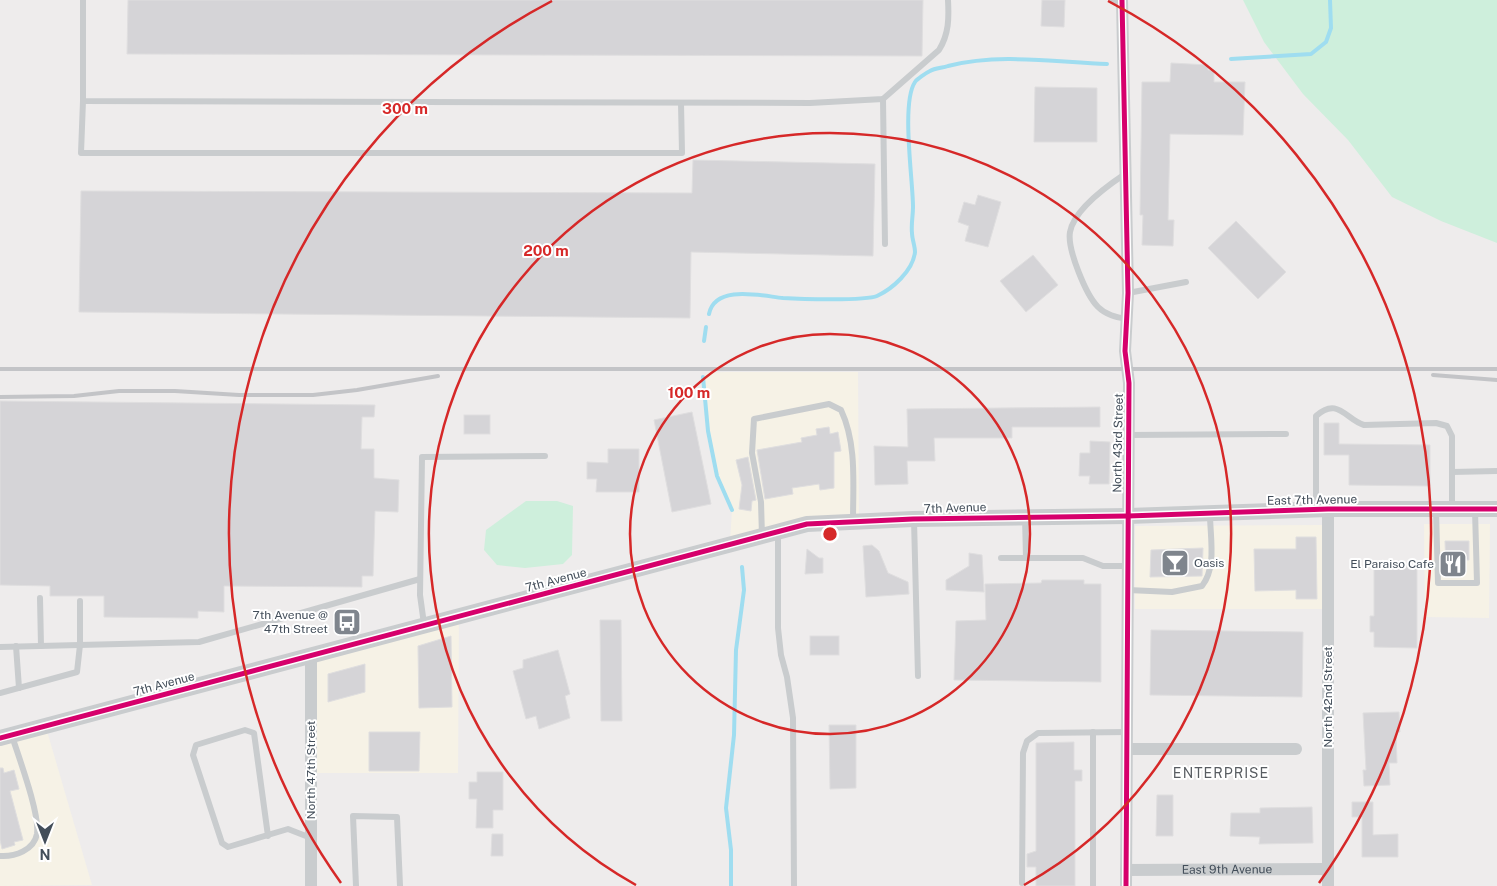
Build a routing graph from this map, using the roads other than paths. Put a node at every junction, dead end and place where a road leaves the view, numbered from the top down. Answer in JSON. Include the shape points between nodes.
{"nodes":[{"id":1,"x":83,"y":0,"type":"edge"},
{"id":2,"x":948,"y":0,"type":"edge"},
{"id":3,"x":1119,"y":1,"type":"edge"},
{"id":4,"x":883,"y":99,"type":"junction"},
{"id":5,"x":83,"y":101,"type":"junction"},
{"id":6,"x":681,"y":103,"type":"junction"},
{"id":7,"x":1125,"y":174,"type":"junction"},
{"id":8,"x":885,"y":244,"type":"dead end"},
{"id":9,"x":1186,"y":282,"type":"dead end"},
{"id":10,"x":1128,"y":293,"type":"junction"},
{"id":11,"x":1126,"y":319,"type":"junction"},
{"id":12,"x":1128,"y":434,"type":"junction"},
{"id":13,"x":1286,"y":434,"type":"dead end"},
{"id":14,"x":545,"y":456,"type":"dead end"},
{"id":15,"x":1497,"y":471,"type":"edge"},
{"id":16,"x":1452,"y":472,"type":"junction"},
{"id":17,"x":1322,"y":509,"type":"junction"},
{"id":18,"x":1436,"y":509,"type":"junction"},
{"id":19,"x":1452,"y":509,"type":"junction"},
{"id":20,"x":1475,"y":509,"type":"junction"},
{"id":21,"x":1497,"y":509,"type":"edge"},
{"id":22,"x":1210,"y":513,"type":"junction"},
{"id":23,"x":1025,"y":516,"type":"junction"},
{"id":24,"x":1128,"y":516,"type":"junction"},
{"id":25,"x":914,"y":519,"type":"junction"},
{"id":26,"x":853,"y":522,"type":"junction"},
{"id":27,"x":778,"y":532,"type":"junction"},
{"id":28,"x":762,"y":536,"type":"junction"},
{"id":29,"x":1001,"y":558,"type":"dead end"},
{"id":30,"x":1026,"y":558,"type":"junction"},
{"id":31,"x":1128,"y":566,"type":"junction"},
{"id":32,"x":420,"y":579,"type":"junction"},
{"id":33,"x":1128,"y":590,"type":"junction"},
{"id":34,"x":40,"y":598,"type":"dead end"},
{"id":35,"x":80,"y":601,"type":"dead end"},
{"id":36,"x":424,"y":625,"type":"junction"},
{"id":37,"x":80,"y":645,"type":"junction"},
{"id":38,"x":16,"y":646,"type":"junction"},
{"id":39,"x":41,"y":646,"type":"junction"},
{"id":40,"x":0,"y":647,"type":"edge"},
{"id":41,"x":311,"y":654,"type":"junction"},
{"id":42,"x":918,"y":676,"type":"dead end"},
{"id":43,"x":19,"y":688,"type":"junction"},
{"id":44,"x":0,"y":693,"type":"edge"},
{"id":45,"x":1093,"y":732,"type":"junction"},
{"id":46,"x":1127,"y":732,"type":"junction"},
{"id":47,"x":6,"y":737,"type":"edge"},
{"id":48,"x":1127,"y":749,"type":"junction"},
{"id":49,"x":1296,"y":749,"type":"dead end"},
{"id":50,"x":268,"y":836,"type":"junction"},
{"id":51,"x":311,"y":838,"type":"junction"},
{"id":52,"x":0,"y":856,"type":"edge"},
{"id":53,"x":1328,"y":869,"type":"junction"},
{"id":54,"x":1126,"y":870,"type":"junction"},
{"id":55,"x":1022,"y":883,"type":"dead end"},
{"id":56,"x":311,"y":886,"type":"edge"},
{"id":57,"x":356,"y":886,"type":"edge"},
{"id":58,"x":400,"y":886,"type":"edge"},
{"id":59,"x":794,"y":886,"type":"edge"},
{"id":60,"x":1093,"y":886,"type":"edge"},
{"id":61,"x":1126,"y":886,"type":"edge"},
{"id":62,"x":1328,"y":886,"type":"edge"}],
"edges":[{"from":1,"to":5,"type":"lane"},
{"from":2,"to":4,"type":"lane","via":[[949,20],[939,50]]},
{"from":3,"to":7,"type":"street","name":"North 43rd Street"},
{"from":4,"to":6,"type":"lane","via":[[810,103]]},
{"from":4,"to":8,"type":"lane"},
{"from":5,"to":6,"type":"lane"},
{"from":5,"to":6,"type":"lane","via":[[81,153],[682,153]]},
{"from":7,"to":10,"type":"street","name":"North 43rd Street"},
{"from":7,"to":11,"type":"lane","via":[[1106,187],[1079,214],[1070,232],[1071,251],[1078,272],[1097,306],[1106,313]]},
{"from":9,"to":10,"type":"lane"},
{"from":10,"to":11,"type":"street","name":"North 43rd Street"},
{"from":11,"to":12,"type":"street","name":"North 43rd Street","via":[[1124,351],[1129,383]]},
{"from":12,"to":13,"type":"lane"},
{"from":12,"to":24,"type":"street","name":"North 43rd Street"},
{"from":14,"to":32,"type":"lane","via":[[422,457]]},
{"from":15,"to":16,"type":"lane"},
{"from":16,"to":17,"type":"lane","via":[[1452,436],[1447,426],[1436,423],[1364,425],[1353,422],[1345,412],[1322,410],[1314,425]]},
{"from":16,"to":19,"type":"lane"},
{"from":17,"to":18,"type":"street","name":"East 7th Avenue"},
{"from":17,"to":22,"type":"street","name":"East 7th Avenue"},
{"from":17,"to":53,"type":"street","name":"North 42nd Street"},
{"from":18,"to":19,"type":"street","name":"East 7th Avenue"},
{"from":18,"to":20,"type":"lane","via":[[1438,583],[1477,583]]},
{"from":19,"to":20,"type":"street","name":"East 7th Avenue"},
{"from":20,"to":21,"type":"street","name":"East 7th Avenue"},
{"from":22,"to":24,"type":"street","name":"East 7th Avenue"},
{"from":22,"to":33,"type":"lane","via":[[1211,563],[1208,578],[1202,586],[1172,592]]},
{"from":23,"to":24,"type":"street","name":"7th Avenue"},
{"from":23,"to":25,"type":"street","name":"7th Avenue"},
{"from":23,"to":30,"type":"lane"},
{"from":24,"to":31,"type":"street","name":"North 43rd Street"},
{"from":25,"to":26,"type":"street","name":"7th Avenue"},
{"from":25,"to":42,"type":"lane"},
{"from":26,"to":27,"type":"street","name":"7th Avenue","via":[[807,524]]},
{"from":26,"to":28,"type":"lane","via":[[852,460],[846,420],[841,410],[830,404],[754,419],[752,453],[761,502]]},
{"from":27,"to":28,"type":"street","name":"7th Avenue"},
{"from":27,"to":59,"type":"lane","via":[[780,655],[788,677],[793,718]]},
{"from":28,"to":36,"type":"street","name":"7th Avenue"},
{"from":29,"to":30,"type":"lane"},
{"from":30,"to":31,"type":"lane","via":[[1082,558],[1103,566]]},
{"from":31,"to":33,"type":"street","name":"North 43rd Street"},
{"from":32,"to":36,"type":"lane"},
{"from":32,"to":37,"type":"lane","via":[[199,642]]},
{"from":33,"to":46,"type":"street","name":"North 43rd Street"},
{"from":34,"to":39,"type":"lane"},
{"from":35,"to":37,"type":"lane"},
{"from":36,"to":41,"type":"street","name":"7th Avenue"},
{"from":37,"to":39,"type":"lane"},
{"from":37,"to":43,"type":"lane","via":[[77,672]]},
{"from":38,"to":39,"type":"lane"},
{"from":38,"to":40,"type":"lane"},
{"from":38,"to":43,"type":"lane"},
{"from":41,"to":47,"type":"street","name":"7th Avenue"},
{"from":41,"to":51,"type":"street","name":"North 47th Street"},
{"from":43,"to":44,"type":"lane"},
{"from":45,"to":46,"type":"lane"},
{"from":45,"to":55,"type":"lane","via":[[1038,734],[1027,741],[1023,753]]},
{"from":45,"to":60,"type":"lane"},
{"from":46,"to":48,"type":"street","name":"North 43rd Street"},
{"from":47,"to":52,"type":"lane","via":[[32,802],[37,834],[29,849]]},
{"from":48,"to":49,"type":"street"},
{"from":48,"to":54,"type":"street","name":"North 43rd Street"},
{"from":50,"to":50,"type":"lane","via":[[228,846],[222,843],[193,756],[196,745],[245,730],[254,733]]},
{"from":50,"to":51,"type":"lane","via":[[288,829]]},
{"from":51,"to":56,"type":"street","name":"North 47th Street"},
{"from":53,"to":54,"type":"street","name":"East 9th Avenue"},
{"from":53,"to":62,"type":"street","name":"North 42nd Street"},
{"from":54,"to":61,"type":"street","name":"North 43rd Street"},
{"from":57,"to":58,"type":"lane","via":[[353,816],[397,817]]}]}
